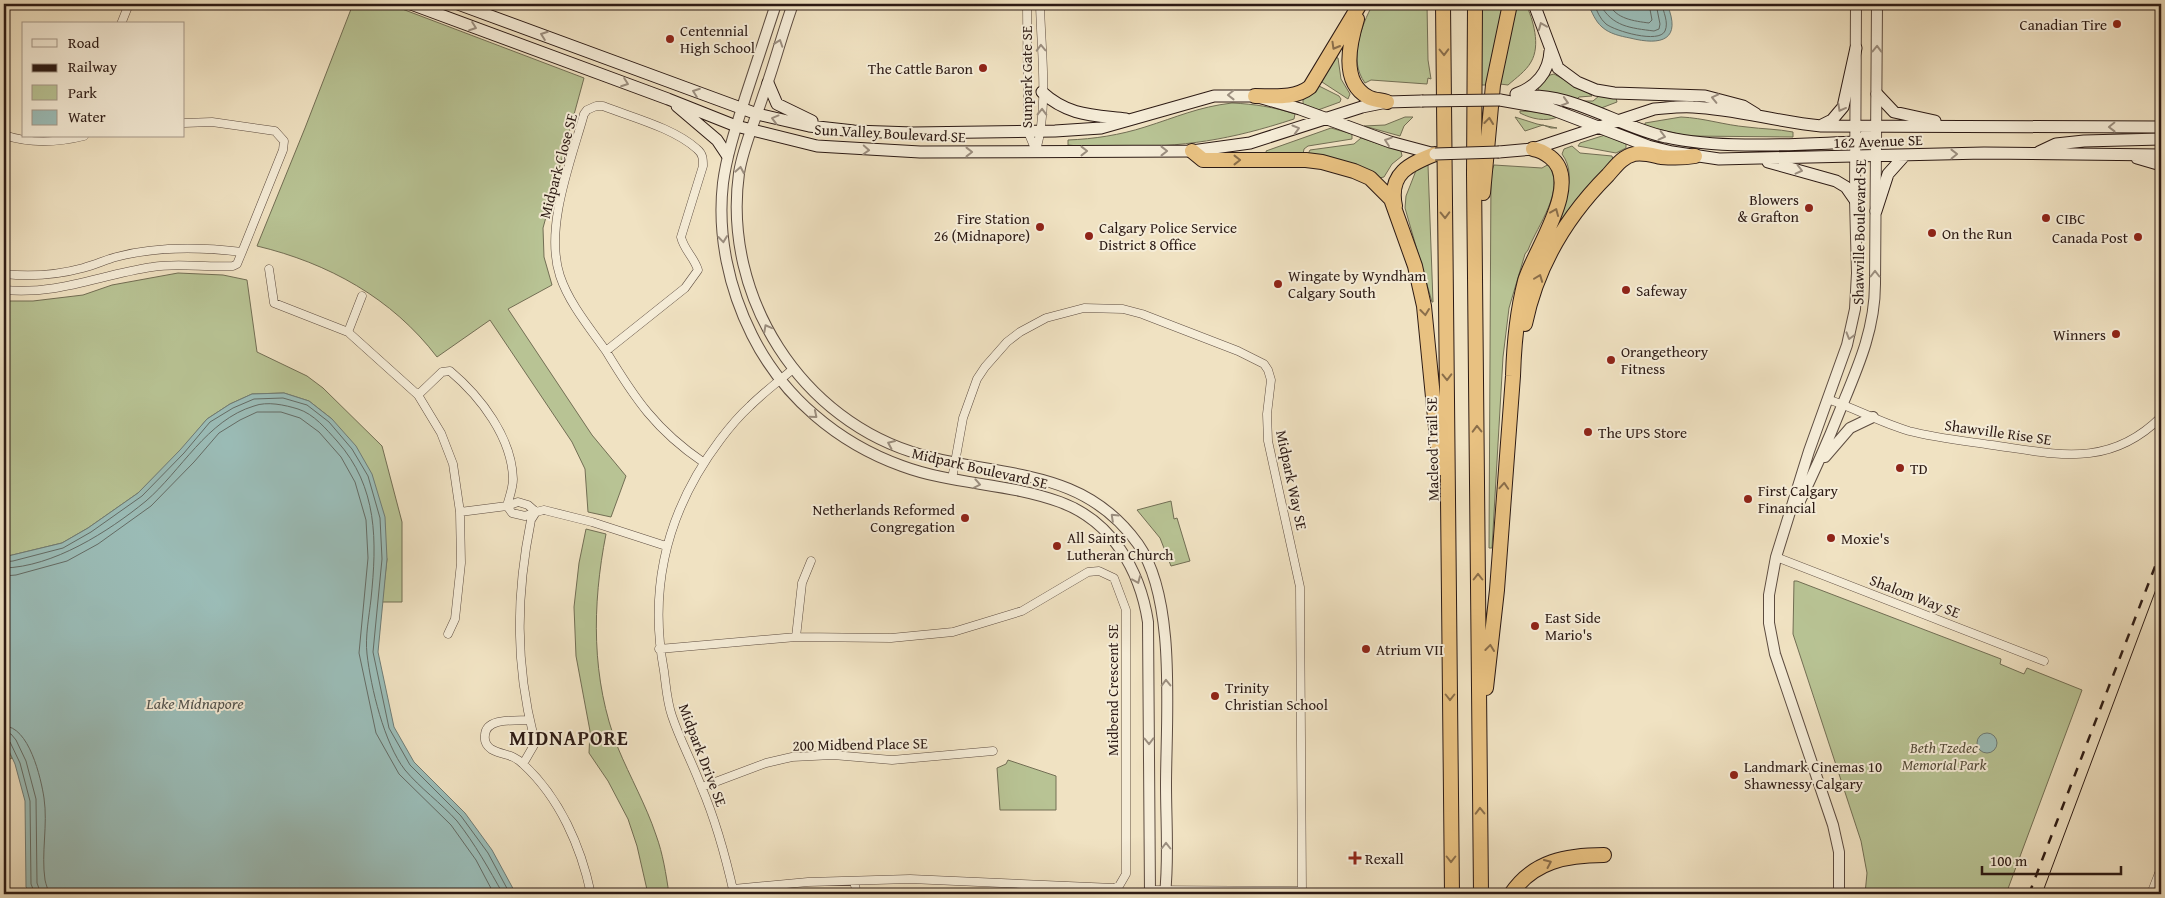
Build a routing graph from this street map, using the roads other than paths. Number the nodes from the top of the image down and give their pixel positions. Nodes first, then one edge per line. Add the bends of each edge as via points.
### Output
1 (129, 4) edge
2 (411, 4) edge
3 (458, 4) edge
4 (776, 4) edge
5 (793, 4) edge
6 (1027, 4) edge
7 (1040, 4) edge
8 (1361, 4) edge
9 (1443, 4) edge
10 (1476, 4) edge
11 (1510, 4) edge
12 (1534, 4) edge
13 (1856, 4) edge
14 (1877, 4) edge
15 (122, 22) edge
16 (1550, 48) junction
17 (1856, 48) junction
18 (768, 83) junction
19 (1042, 92) junction
20 (1877, 94) junction
21 (1255, 96) junction
22 (668, 99) junction
23 (1500, 100) junction
24 (1387, 102) junction
25 (742, 109) junction
26 (757, 114) junction
27 (1760, 117) junction
28 (1133, 120) junction
29 (1328, 120) junction
30 (1616, 121) junction
31 (185, 123) edge
32 (736, 126) junction
33 (1600, 126) junction
34 (1821, 126) junction
35 (1856, 126) junction
36 (1875, 126) junction
37 (2161, 127) edge
38 (828, 128) junction
39 (1974, 128) junction
40 (751, 131) junction
41 (1028, 132) junction
42 (1041, 132) junction
43 (4, 136) edge
44 (73, 138) edge
45 (2161, 139) edge
46 (1856, 142) junction
47 (1533, 149) junction
48 (1036, 151) junction
49 (1192, 151) junction
50 (1499, 152) joint
51 (2038, 153) junction
52 (1435, 154) junction
53 (2129, 154) junction
54 (1905, 155) junction
55 (727, 156) junction
56 (1696, 156) junction
57 (1856, 156) junction
58 (1875, 156) junction
59 (2161, 156) edge
60 (1752, 158) junction
61 (2161, 165) edge
62 (1855, 200) junction
63 (1876, 211) junction
64 (1397, 214) junction
65 (242, 252) junction
66 (269, 269) dead end
67 (4, 274) edge
68 (4, 290) edge
69 (1475, 291) junction
70 (362, 296) dead end
71 (348, 332) junction
72 (606, 350) junction
73 (793, 369) junction
74 (1514, 376) junction
75 (780, 380) junction
76 (418, 395) junction
77 (1827, 399) junction
78 (1843, 404) junction
79 (1873, 417) junction
80 (2161, 417) edge
81 (703, 462) junction
82 (954, 462) junction
83 (1817, 467) junction
84 (952, 479) junction
85 (507, 506) junction
86 (460, 512) junction
87 (536, 512) junction
88 (1784, 533) junction
89 (666, 546) junction
90 (1776, 558) junction
91 (1450, 560) junction
92 (811, 561) dead end
93 (448, 634) dead end
94 (796, 637) junction
95 (660, 649) junction
96 (2044, 661) dead end
97 (530, 720) junction
98 (1479, 748) junction
99 (993, 752) dead end
100 (523, 764) junction
101 (702, 787) junction
102 (1604, 855) dead end
103 (2161, 868) edge
104 (854, 881) junction
105 (734, 892) edge
106 (1150, 892) edge
107 (1166, 892) edge
108 (1302, 892) edge
109 (591, 894) edge
110 (856, 894) edge
111 (1452, 894) edge
112 (1480, 894) edge
113 (1511, 894) edge
114 (1839, 894) edge
115 (2151, 894) edge

1 - 15 street
2 -> 22 main road, Sun Valley Boulevard SE
25 -> 3 main road, Sun Valley Boulevard SE
4 - 25 street, Midpark Boulevard SE
18 -> 5 street, Midpark Boulevard SE
6 - 41 street, Sunpark Gate SE
19 -> 7 street, Sunpark Gate SE
8 -> 21 highway via 1310,87 1291,96
8 - 24 highway via 1350,43 1351,73 1364,94
9 -> 91 highway, Macleod Trail SE
10 - 69 highway
69 -> 11 highway via 1491,108
16 -> 12 main road
13 - 17 street, Shawville Boulevard SE
20 -> 14 street, Shawville Boulevard SE
16 - 23 main road via 1547,66 1538,81 1520,93
27 -> 16 main road via 1743,106 1705,96 1589,88 1558,68
17 -> 34 main road via 1843,106 1832,120
17 - 35 street, Shawville Boulevard SE
18 - 26 street, Midpark Boulevard SE
18 - 38 main road via 777,104
19 - 28 main road via 1062,107 1077,113
42 -> 19 street, Sunpark Gate SE
20 - 36 street, Shawville Boulevard SE
20 - 39 main road via 1894,112
21 -> 28 main road, Sun Valley Boulevard SE via 1197,99
21 - 29 main road, Sun Valley Boulevard SE
22 - 32 main road, Sun Valley Boulevard SE
22 - 55 main road via 717,140
23 - 24 main road, Sun Valley Boulevard SE, bridge
23 -> 30 main road via 1544,97
23 - 33 main road, 162 Avenue SE via 1542,106
24 - 29 main road, Sun Valley Boulevard SE via 1362,107
25 - 26 main road, Sun Valley Boulevard SE
25 - 32 street, Midpark Boulevard SE
38 -> 26 main road, Sun Valley Boulevard SE
26 - 40 street, Midpark Boulevard SE
27 - 30 main road, 162 Avenue SE via 1683,107 1654,109
27 - 34 main road, 162 Avenue SE
28 - 42 main road, Sun Valley Boulevard SE via 1101,128
49 -> 29 main road, Sun Valley Boulevard SE via 1250,143
52 -> 29 main road, Sun Valley Boulevard SE
30 - 33 main road, 162 Avenue SE
30 -> 46 main road via 1658,135 1698,142
31 - 65 street via 212,122 275,131 284,141
32 - 40 main road, Sun Valley Boulevard SE
32 - 55 street, Midpark Boulevard SE
33 - 47 main road, 162 Avenue SE
33 - 56 main road, 162 Avenue SE via 1648,146
34 - 35 main road, 162 Avenue SE
35 - 36 main road, 162 Avenue SE
35 - 46 street, Shawville Boulevard SE
36 - 39 main road, 162 Avenue SE
36 - 46 main road
36 - 58 street, Shawville Boulevard SE
37 -> 39 main road, 162 Avenue SE
38 - 41 main road, Sun Valley Boulevard SE via 904,133
40 -> 48 main road, Sun Valley Boulevard SE via 797,142 851,149
73 -> 40 street, Midpark Boulevard SE via 761,315 750,291 742,259 737,204 739,171
41 - 42 main road, Sun Valley Boulevard SE
41 - 48 street, Sunpark Gate SE
42 - 48 street, Sunpark Gate SE
43 - 44 street via 45,143
45 - 51 main road via 2056,144
46 - 57 street, Shawville Boulevard SE
47 - 50 main road, 162 Avenue SE
74 -> 47 highway via 1514,344 1522,294 1528,272 1560,199 1562,186 1561,172 1553,159
48 -> 49 main road, Sun Valley Boulevard SE
49 -> 64 highway via 1203,160 1306,160 1337,165 1370,178 1391,199
50 - 52 main road, Sun Valley Boulevard SE, bridge
51 - 53 main road, 162 Avenue SE
54 -> 51 main road, 162 Avenue SE
52 - 64 highway via 1410,164 1397,178 1394,198
53 - 59 main road, 162 Avenue SE
53 - 61 main road
54 - 58 main road, 162 Avenue SE
54 - 63 main road via 1888,174
55 -> 75 street, Midpark Boulevard SE via 722,204 726,261 746,323
56 - 60 main road, 162 Avenue SE
74 -> 56 highway via 1526,319 1542,268 1556,241 1586,199 1625,158 1642,154 1681,158
57 - 58 main road, 162 Avenue SE
57 - 60 main road, 162 Avenue SE
57 - 62 street, Shawville Boulevard SE
58 - 63 street, Shawville Boulevard SE
60 -> 62 main road via 1836,181 1848,189
62 -> 77 street, Shawville Boulevard SE via 1856,309
78 -> 63 street, Shawville Boulevard SE via 1871,325 1875,295
64 -> 91 highway via 1415,266 1424,306
65 - 67 street via 167,248 116,257 58,274
65 - 68 street via 233,266 161,265 58,289
66 - 71 street via 274,303
98 -> 69 highway
70 - 71 street
71 - 76 street
72 - 72 street, Midpark Close SE via 570,299 560,275 555,246 558,212 584,114 596,106 673,134 697,149 704,159 680,237 698,270 685,288
72 - 81 street, Midpark Close SE via 650,417 670,438
73 - 75 street, Midpark Drive SE
82 -> 73 street, Midpark Boulevard SE via 908,451 870,434 833,410
98 -> 74 highway via 1497,590
75 - 81 street, Midpark Drive SE via 749,406
75 -> 84 street, Midpark Boulevard SE via 813,414 864,450 903,467
76 - 85 street via 447,370 478,399 501,434 511,460 513,481
76 - 86 street via 441,434 453,464
77 - 78 street, Shawville Rise SE
77 - 88 street, Shawville Boulevard SE
78 - 79 street, Shawville Rise SE
78 - 83 street, Shawville Boulevard SE
79 - 80 street, Shawville Rise SE via 1938,437 2080,455 2122,444
79 - 83 street via 1850,428
81 - 89 street, Midpark Drive SE via 676,516
82 - 84 street, Midpark Way SE
107 -> 82 street, Midpark Boulevard SE via 1164,640 1161,601 1151,568 1122,524 1078,492 1051,482
82 - 108 street, Midpark Way SE via 967,403 985,366 1020,332 1060,313 1099,307 1123,309 1238,351 1264,364 1271,380 1268,442 1300,587
83 - 88 street, Shawville Boulevard SE
84 -> 106 street, Midpark Boulevard SE via 1031,494 1074,509 1109,535 1133,570 1142,590 1148,622
85 - 86 street
85 - 87 street via 512,513 525,516
86 - 93 street via 461,563 454,618
87 - 89 street via 544,510 592,522
87 - 97 street via 531,520 519,594 519,644
88 - 90 street, Shawville Boulevard SE
89 - 95 street, Midpark Drive SE via 659,606
90 - 96 street, Shalom Way SE
90 - 114 street, Shawville Boulevard SE via 1769,595 1771,636 1834,825 1839,852
91 -> 111 highway, Macleod Trail SE
92 - 94 street via 802,583
94 - 95 street, Midbend Crescent SE
94 - 104 street, Midbend Crescent SE via 891,638 960,630 1022,611 1088,572 1100,571 1114,578 1126,610 1126,874 1119,886 1063,887 910,879
95 - 101 street, Midpark Drive SE via 671,715
97 - 100 street via 534,745
97 - 100 street via 496,722 484,735 491,749 512,755
112 -> 98 highway
99 - 101 street, 200 Midbend Place SE via 892,760 833,755 792,757 766,763
100 - 109 street via 536,775 559,808 579,849
101 - 105 street, Midpark Drive SE
113 -> 102 highway via 1526,876 1549,862 1578,855
103 - 115 street
104 - 105 street, Midbend Crescent SE via 808,882
104 - 110 street
106 - 107 street
107 - 108 street

